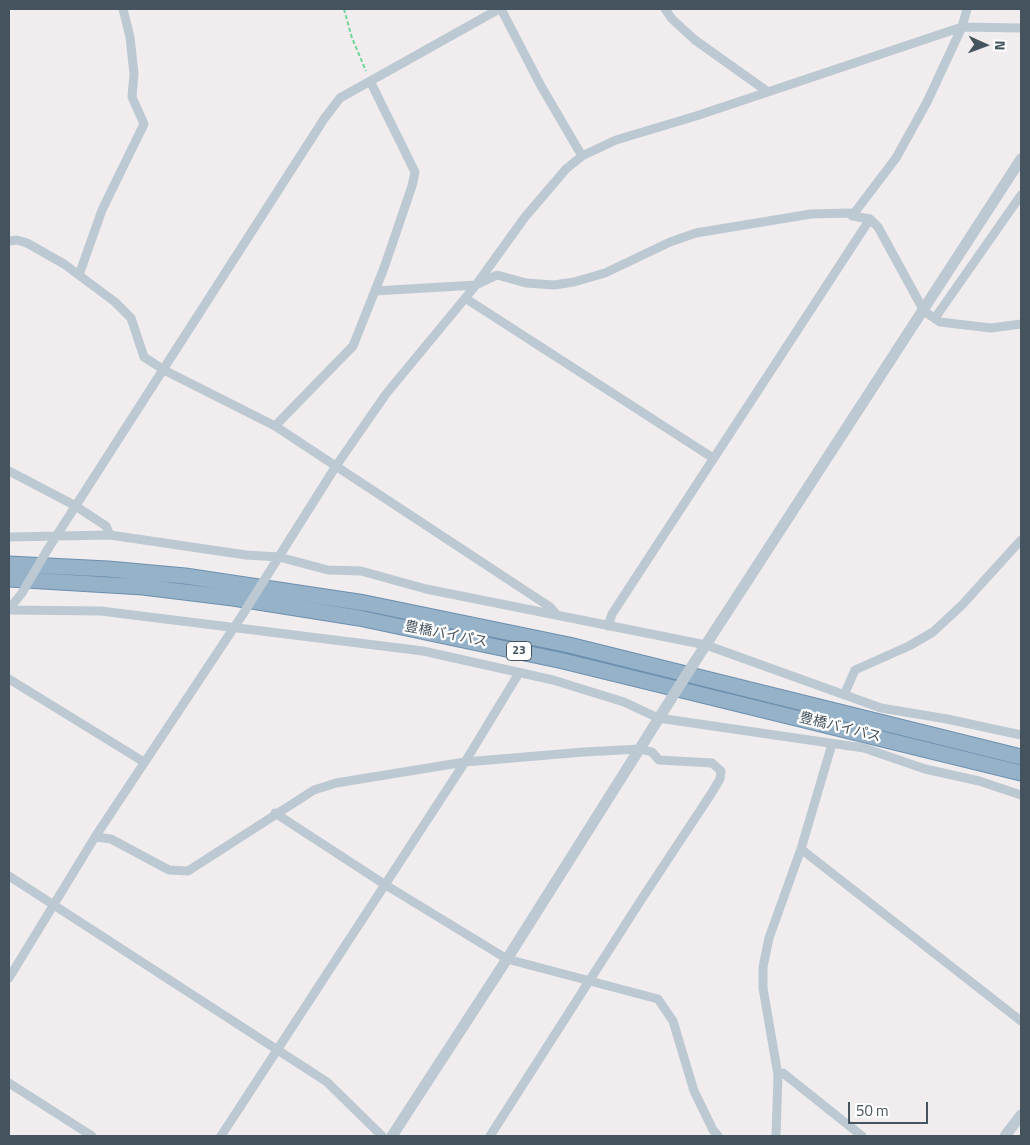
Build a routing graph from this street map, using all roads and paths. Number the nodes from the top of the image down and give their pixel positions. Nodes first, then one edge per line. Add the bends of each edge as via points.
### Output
1 (123, 9) edge
2 (344, 9) edge
3 (500, 9) edge
4 (665, 9) edge
5 (967, 9) edge
6 (962, 27) junction
7 (1021, 28) edge
8 (370, 81) junction
9 (768, 92) junction
10 (582, 156) junction
11 (1021, 159) edge
12 (1021, 195) edge
13 (852, 216) junction
14 (870, 219) junction
15 (9, 241) edge
16 (79, 276) junction
17 (476, 285) junction
18 (375, 291) junction
19 (466, 298) junction
20 (924, 311) junction
21 (935, 318) junction
22 (1021, 324) edge
23 (164, 370) junction
24 (275, 426) junction
25 (713, 458) junction
26 (336, 466) junction
27 (9, 471) edge
28 (74, 506) junction
29 (110, 535) junction
30 (56, 536) junction
31 (9, 537) edge
32 (1020, 543) edge
33 (279, 557) junction
34 (9, 564) edge
35 (9, 579) edge
36 (9, 610) edge
37 (555, 613) junction
38 (608, 626) junction
39 (236, 627) junction
40 (706, 645) junction
41 (519, 673) junction
42 (9, 679) edge
43 (844, 695) junction
44 (658, 718) junction
45 (1021, 735) edge
46 (832, 744) junction
47 (640, 749) junction
48 (1021, 757) edge
49 (144, 762) junction
50 (465, 762) junction
51 (1021, 772) edge
52 (1021, 794) edge
53 (275, 813) junction
54 (95, 837) junction
55 (801, 849) junction
56 (9, 876) edge
57 (384, 884) junction
58 (55, 904) junction
59 (507, 958) junction
60 (9, 978) edge
61 (590, 979) junction
62 (1021, 1021) edge
63 (277, 1049) junction
64 (778, 1075) junction
65 (9, 1083) edge
66 (1021, 1115) edge
67 (92, 1136) edge
68 (221, 1136) edge
69 (382, 1136) edge
70 (392, 1136) edge
71 (490, 1136) edge
72 (718, 1136) edge
73 (776, 1136) edge
74 (862, 1136) edge
75 (1005, 1136) edge

1 - 16 street via 134,74 132,97 144,124 102,210
2 - 8 path
3 - 8 street
3 - 10 street
4 - 9 street via 695,40
5 - 6 street
6 - 7 street
6 - 9 street
6 - 13 street via 896,158
8 - 18 street via 415,172
8 - 23 street via 340,98 324,119
9 - 10 street via 616,140
10 - 17 street via 566,169 525,217
11 - 20 street
12 - 21 street
13 - 14 street
13 - 17 street via 850,213 811,214 696,233 605,273 574,282 554,285 526,283 497,275
14 - 20 street via 878,227
14 - 25 street
15 - 16 street via 27,243
16 - 23 street via 126,311 141,352
17 - 18 street
17 - 19 street
18 - 24 street via 353,346
19 - 25 street
19 - 26 street via 386,394
20 - 21 street
20 - 40 street
21 - 22 street via 940,322 992,328
23 - 24 street
23 - 28 street
24 - 26 street
25 - 38 street via 612,614
26 - 33 street
26 - 37 street via 550,606
27 - 28 street
28 - 29 street via 106,526
28 - 30 street
29 - 30 street
29 - 33 street
30 - 31 street
30 - 36 street, bridge
32 - 43 street via 933,632 855,670
33 - 37 street via 328,570 360,571 426,589
33 - 39 street, bridge
34 - 48 highway, 豊橋バイパス / 23 via 185,576 365,603 674,670
35 - 51 highway, 豊橋バイパス / 23 via 183,592 359,618 572,663
36 - 39 street via 101,611
37 - 38 street
38 - 40 street
39 - 41 street via 423,651
39 - 49 street
40 - 43 street
40 - 44 street, bridge
41 - 44 street via 624,702
41 - 50 street
42 - 49 street
43 - 45 street via 881,708
44 - 46 street
44 - 47 street
46 - 52 street via 864,748 925,769
46 - 55 street
47 - 50 street
47 - 59 street
47 - 61 street via 652,752 659,760 712,763 721,771 720,779
49 - 54 street
50 - 53 street via 336,784 314,790
50 - 57 street
53 - 54 street via 188,871 169,870 111,839
53 - 57 street
54 - 58 street
55 - 62 street
55 - 64 street via 769,938 763,967
56 - 58 street
57 - 59 street
57 - 63 street
58 - 60 street
58 - 63 street
59 - 61 street
59 - 70 street
61 - 71 street
61 - 72 street via 658,999 673,1021 694,1092
63 - 68 street
63 - 69 street via 327,1082
64 - 73 street
64 - 74 street via 783,1073
65 - 67 street
66 - 75 street

